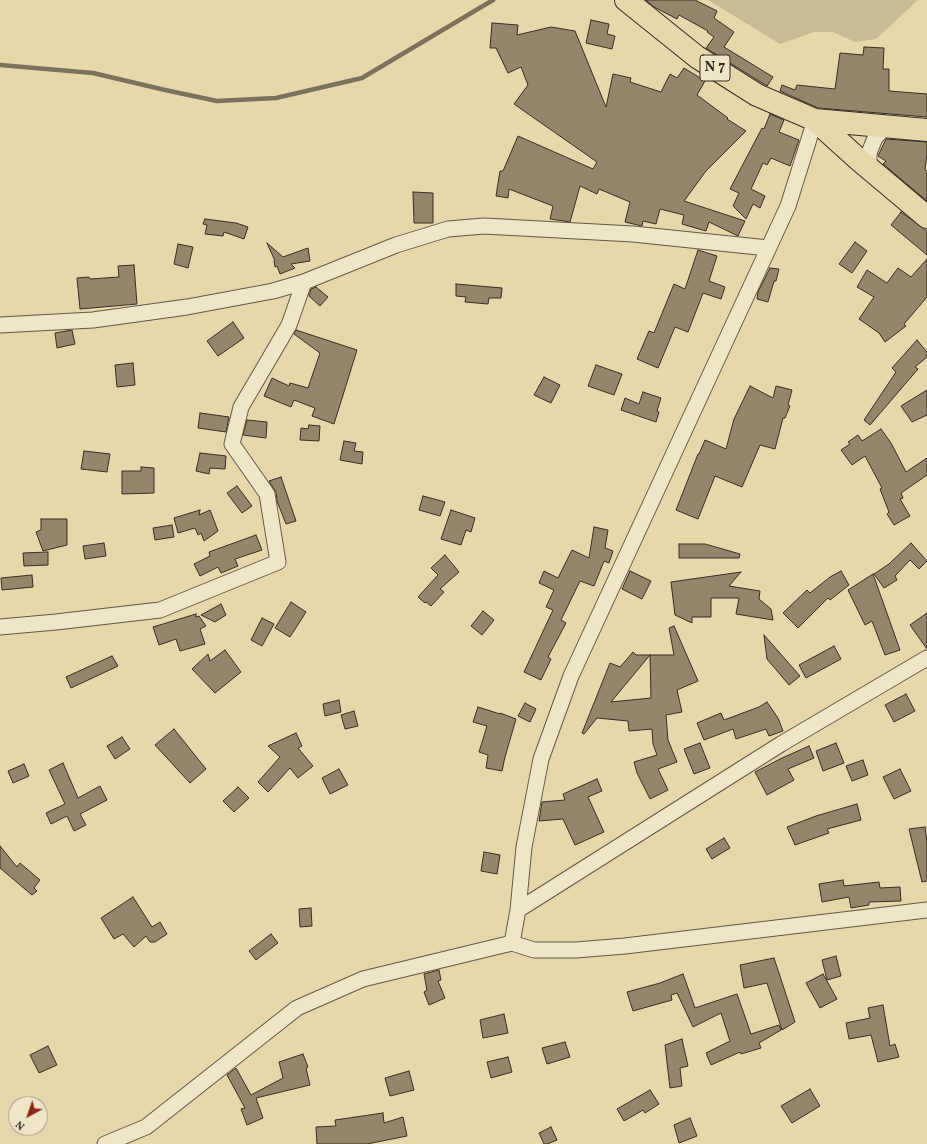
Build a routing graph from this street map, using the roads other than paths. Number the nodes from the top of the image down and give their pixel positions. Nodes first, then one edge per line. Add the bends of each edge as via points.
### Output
1 (626, 0) edge
2 (815, 120) junction
3 (886, 126) junction
4 (927, 130) edge
5 (869, 168) junction
6 (927, 216) edge
7 (768, 248) junction
8 (304, 282) junction
9 (0, 324) edge
10 (0, 627) edge
11 (927, 658) edge
12 (518, 910) junction
13 (927, 910) edge
14 (512, 943) junction
15 (105, 1144) edge

1 - 2 main road, N 7 via 697,57 756,95
2 - 3 main road, N 7
2 - 5 main road, N 7
2 - 7 street via 788,206
3 - 4 main road, N 7
3 - 5 street via 875,138 869,153
5 - 6 main road, N 7
7 - 8 street via 633,234 484,226 448,229 396,245
7 - 12 street via 571,676 541,759 524,847
8 - 9 street via 187,307 93,320
8 - 10 street via 289,325 242,406 232,444 267,494 278,562 160,610
11 - 12 street via 781,744
12 - 14 street
13 - 14 street via 576,950 534,950
14 - 15 street via 363,979 297,1008 146,1128

